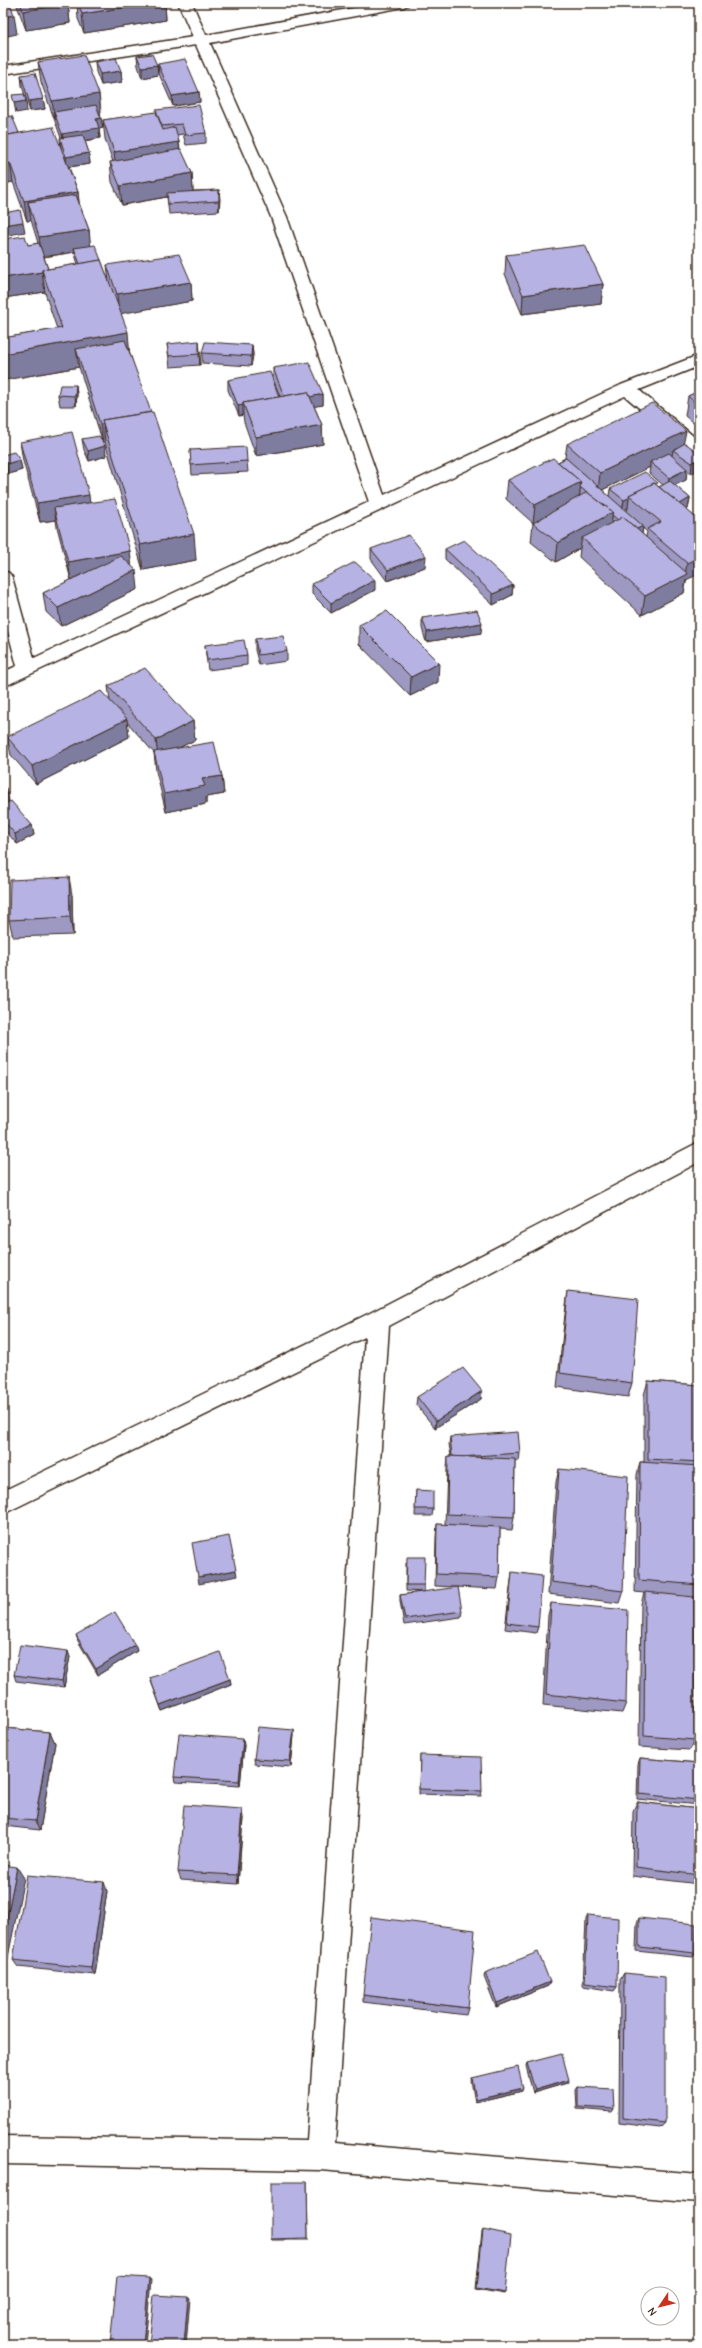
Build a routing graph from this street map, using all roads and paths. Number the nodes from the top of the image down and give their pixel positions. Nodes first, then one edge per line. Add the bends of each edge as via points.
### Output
1 (184, 3) edge
2 (404, 3) edge
3 (201, 40) junction
4 (3, 70) edge
5 (699, 360) edge
6 (627, 389) junction
7 (699, 450) edge
8 (379, 506) junction
9 (3, 577) edge
10 (27, 668) junction
11 (3, 680) edge
12 (699, 1151) edge
13 (378, 1320) junction
14 (3, 1503) edge
15 (3, 2150) edge
16 (320, 2156) junction
17 (699, 2188) edge

1 - 3 street
2 - 3 street
3 - 4 street
3 - 8 street via 279,218
5 - 6 street
6 - 7 street
6 - 8 street
8 - 10 street
9 - 10 street
10 - 11 street
12 - 13 street
13 - 14 street
13 - 16 street
15 - 16 street
16 - 17 street

